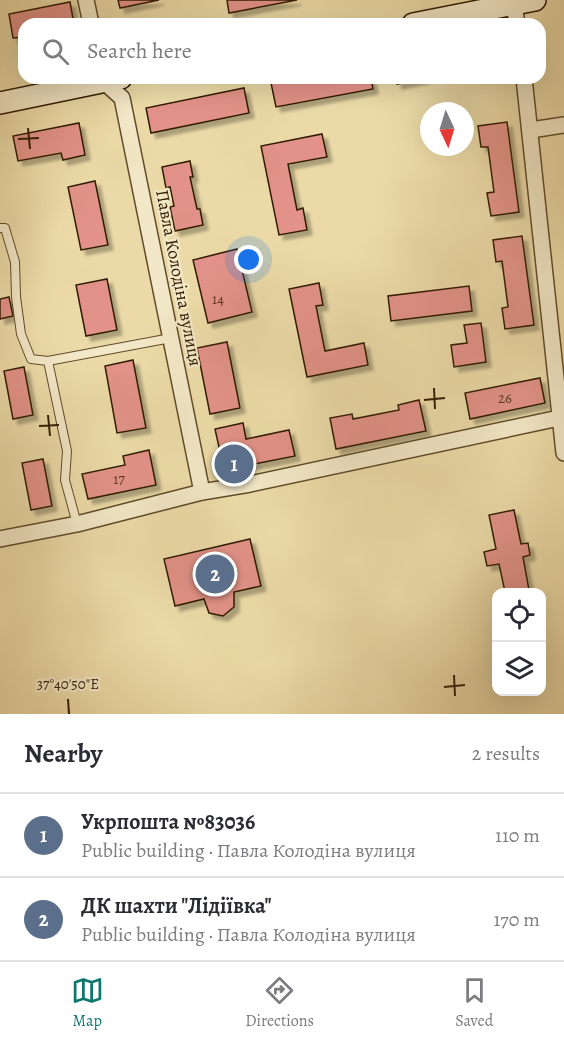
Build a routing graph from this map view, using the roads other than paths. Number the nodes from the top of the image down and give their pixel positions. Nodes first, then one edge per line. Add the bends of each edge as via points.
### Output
1 (86, 0) edge
2 (535, 0) edge
3 (513, 10) edge
4 (90, 18) edge
5 (456, 18) edge
6 (87, 84) edge
7 (112, 84) edge
8 (525, 84) edge
9 (0, 104) edge
10 (564, 125) edge
11 (531, 130) junction
12 (0, 228) edge
13 (171, 338) junction
14 (48, 361) junction
15 (559, 418) junction
16 (564, 453) edge
17 (202, 492) junction
18 (77, 524) junction
19 (0, 538) edge

1 - 4 street
2 - 3 street
3 - 5 street
6 - 9 street
7 - 13 street, Павла Колодіна вулиця via 122,98
8 - 11 street
10 - 11 street
11 - 15 street
12 - 14 lane via 5,228 15,262 21,334 31,359
13 - 14 lane
13 - 17 street, Павла Колодіна вулиця
14 - 18 lane via 67,451 65,480
15 - 16 street
15 - 17 street
17 - 18 street
18 - 19 street

